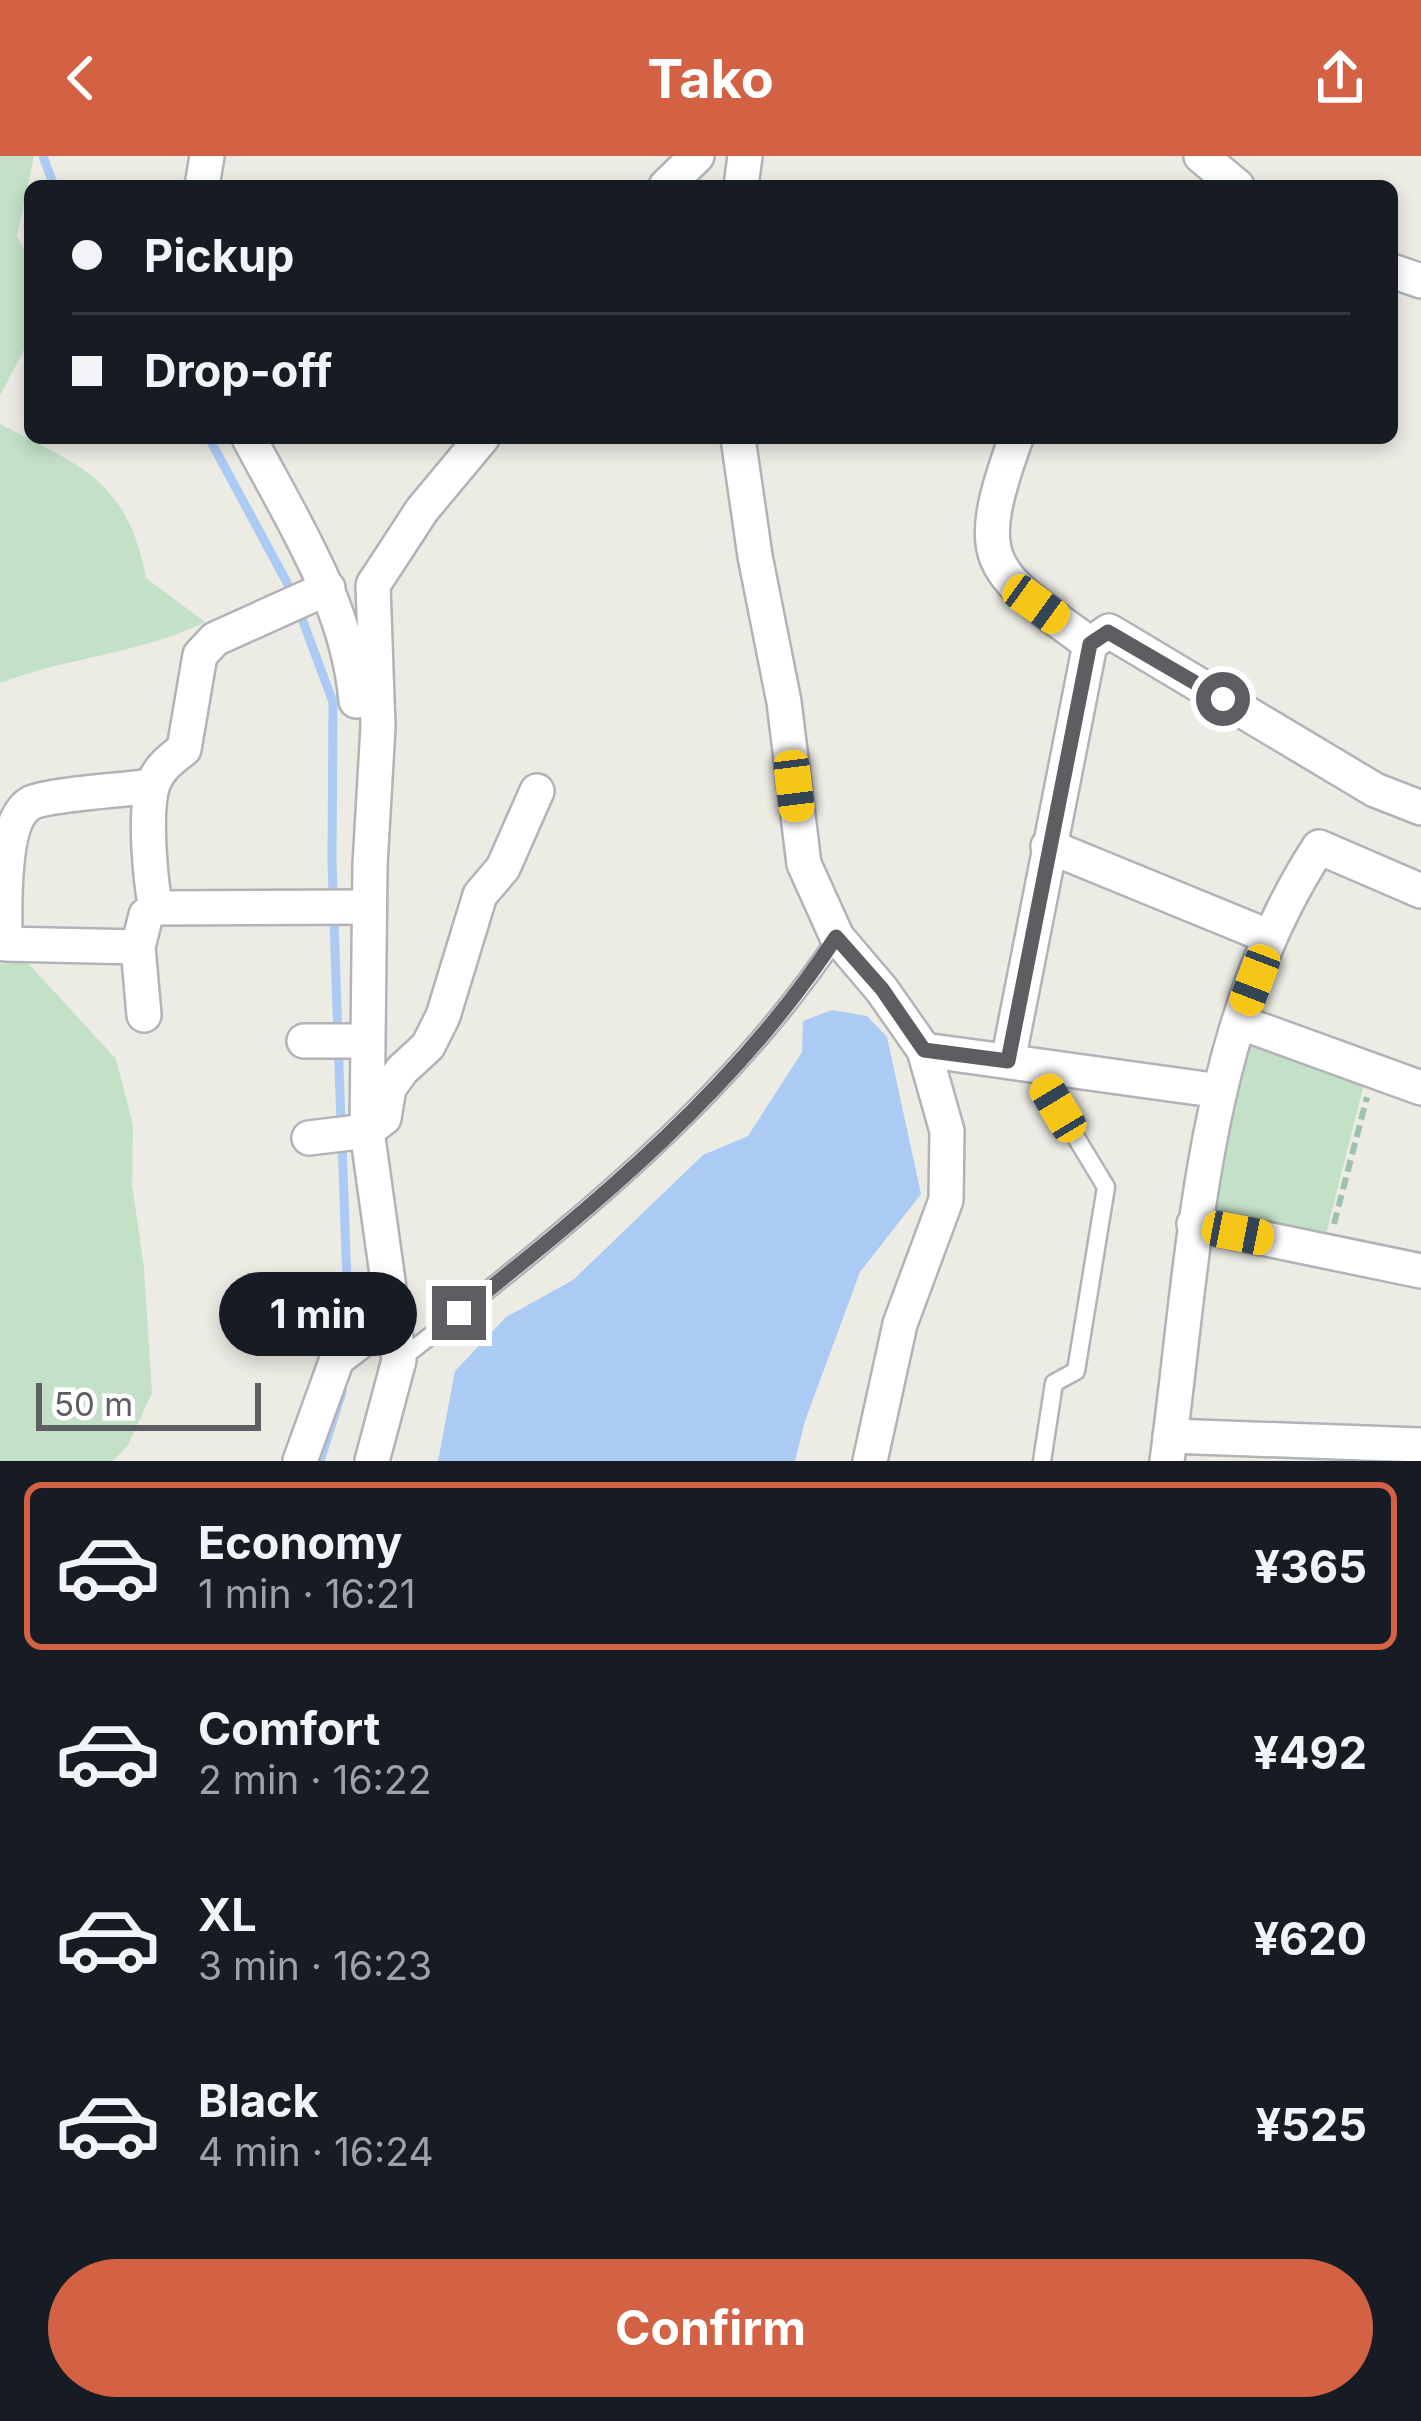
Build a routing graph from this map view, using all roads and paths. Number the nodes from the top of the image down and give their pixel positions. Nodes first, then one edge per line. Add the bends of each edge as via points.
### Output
1 (697, 156) edge
2 (1202, 156) edge
3 (672, 180) edge
4 (1231, 180) edge
5 (252, 444) edge
6 (477, 444) edge
7 (739, 444) edge
8 (1014, 444) edge
9 (328, 588) junction
10 (1090, 644) junction
11 (152, 786) junction
12 (537, 791) dead end
13 (1421, 808) edge
14 (1048, 846) junction
15 (370, 865) junction
16 (1421, 891) edge
17 (156, 908) junction
18 (369, 908) junction
19 (836, 937) junction
20 (1270, 937) junction
21 (138, 947) junction
22 (144, 1015) dead end
23 (1239, 1022) junction
24 (304, 1041) dead end
25 (365, 1042) junction
26 (924, 1050) junction
27 (1021, 1065) junction
28 (1373, 1070) junction
29 (1421, 1088) edge
30 (1220, 1091) junction
31 (367, 1131) junction
32 (309, 1138) dead end
33 (1194, 1224) junction
34 (1327, 1250) junction
35 (1421, 1271) edge
36 (391, 1318) junction
37 (399, 1360) junction
38 (1421, 1445) edge
39 (1168, 1449) edge
40 (299, 1461) edge
41 (372, 1461) edge
42 (870, 1461) edge
43 (1042, 1461) edge

1 - 3 street
2 - 4 street
5 - 9 street
6 - 15 street via 373,585 378,728
7 - 19 street via 803,864
8 - 10 street via 999,484 993,554 1010,585
9 - 11 street via 215,639 200,655 184,749
9 - 15 street via 352,659
10 - 13 street via 1108,632 1375,790
10 - 14 street
11 - 17 street
11 - 21 street via 30,803 12,819 4,858 5,944
12 - 31 street via 503,868 480,895 436,1031 389,1088 384,1118
14 - 20 street
14 - 27 street
15 - 18 street
16 - 20 street via 1319,847
17 - 18 street
17 - 21 street via 146,914
18 - 25 street
19 - 26 street
19 - 37 lane via 737,1067 625,1175
20 - 23 street
21 - 22 street
23 - 28 street
23 - 30 street
24 - 25 street
25 - 31 street
26 - 27 street
26 - 42 street via 947,1131 946,1200 900,1324
27 - 30 street
27 - 43 lane via 1106,1187 1076,1371 1054,1383
28 - 29 street
28 - 34 path
30 - 33 street
31 - 32 street
31 - 36 street
33 - 34 street
33 - 39 street
34 - 35 street
36 - 37 street
36 - 40 street via 337,1359
37 - 41 street
38 - 39 street

